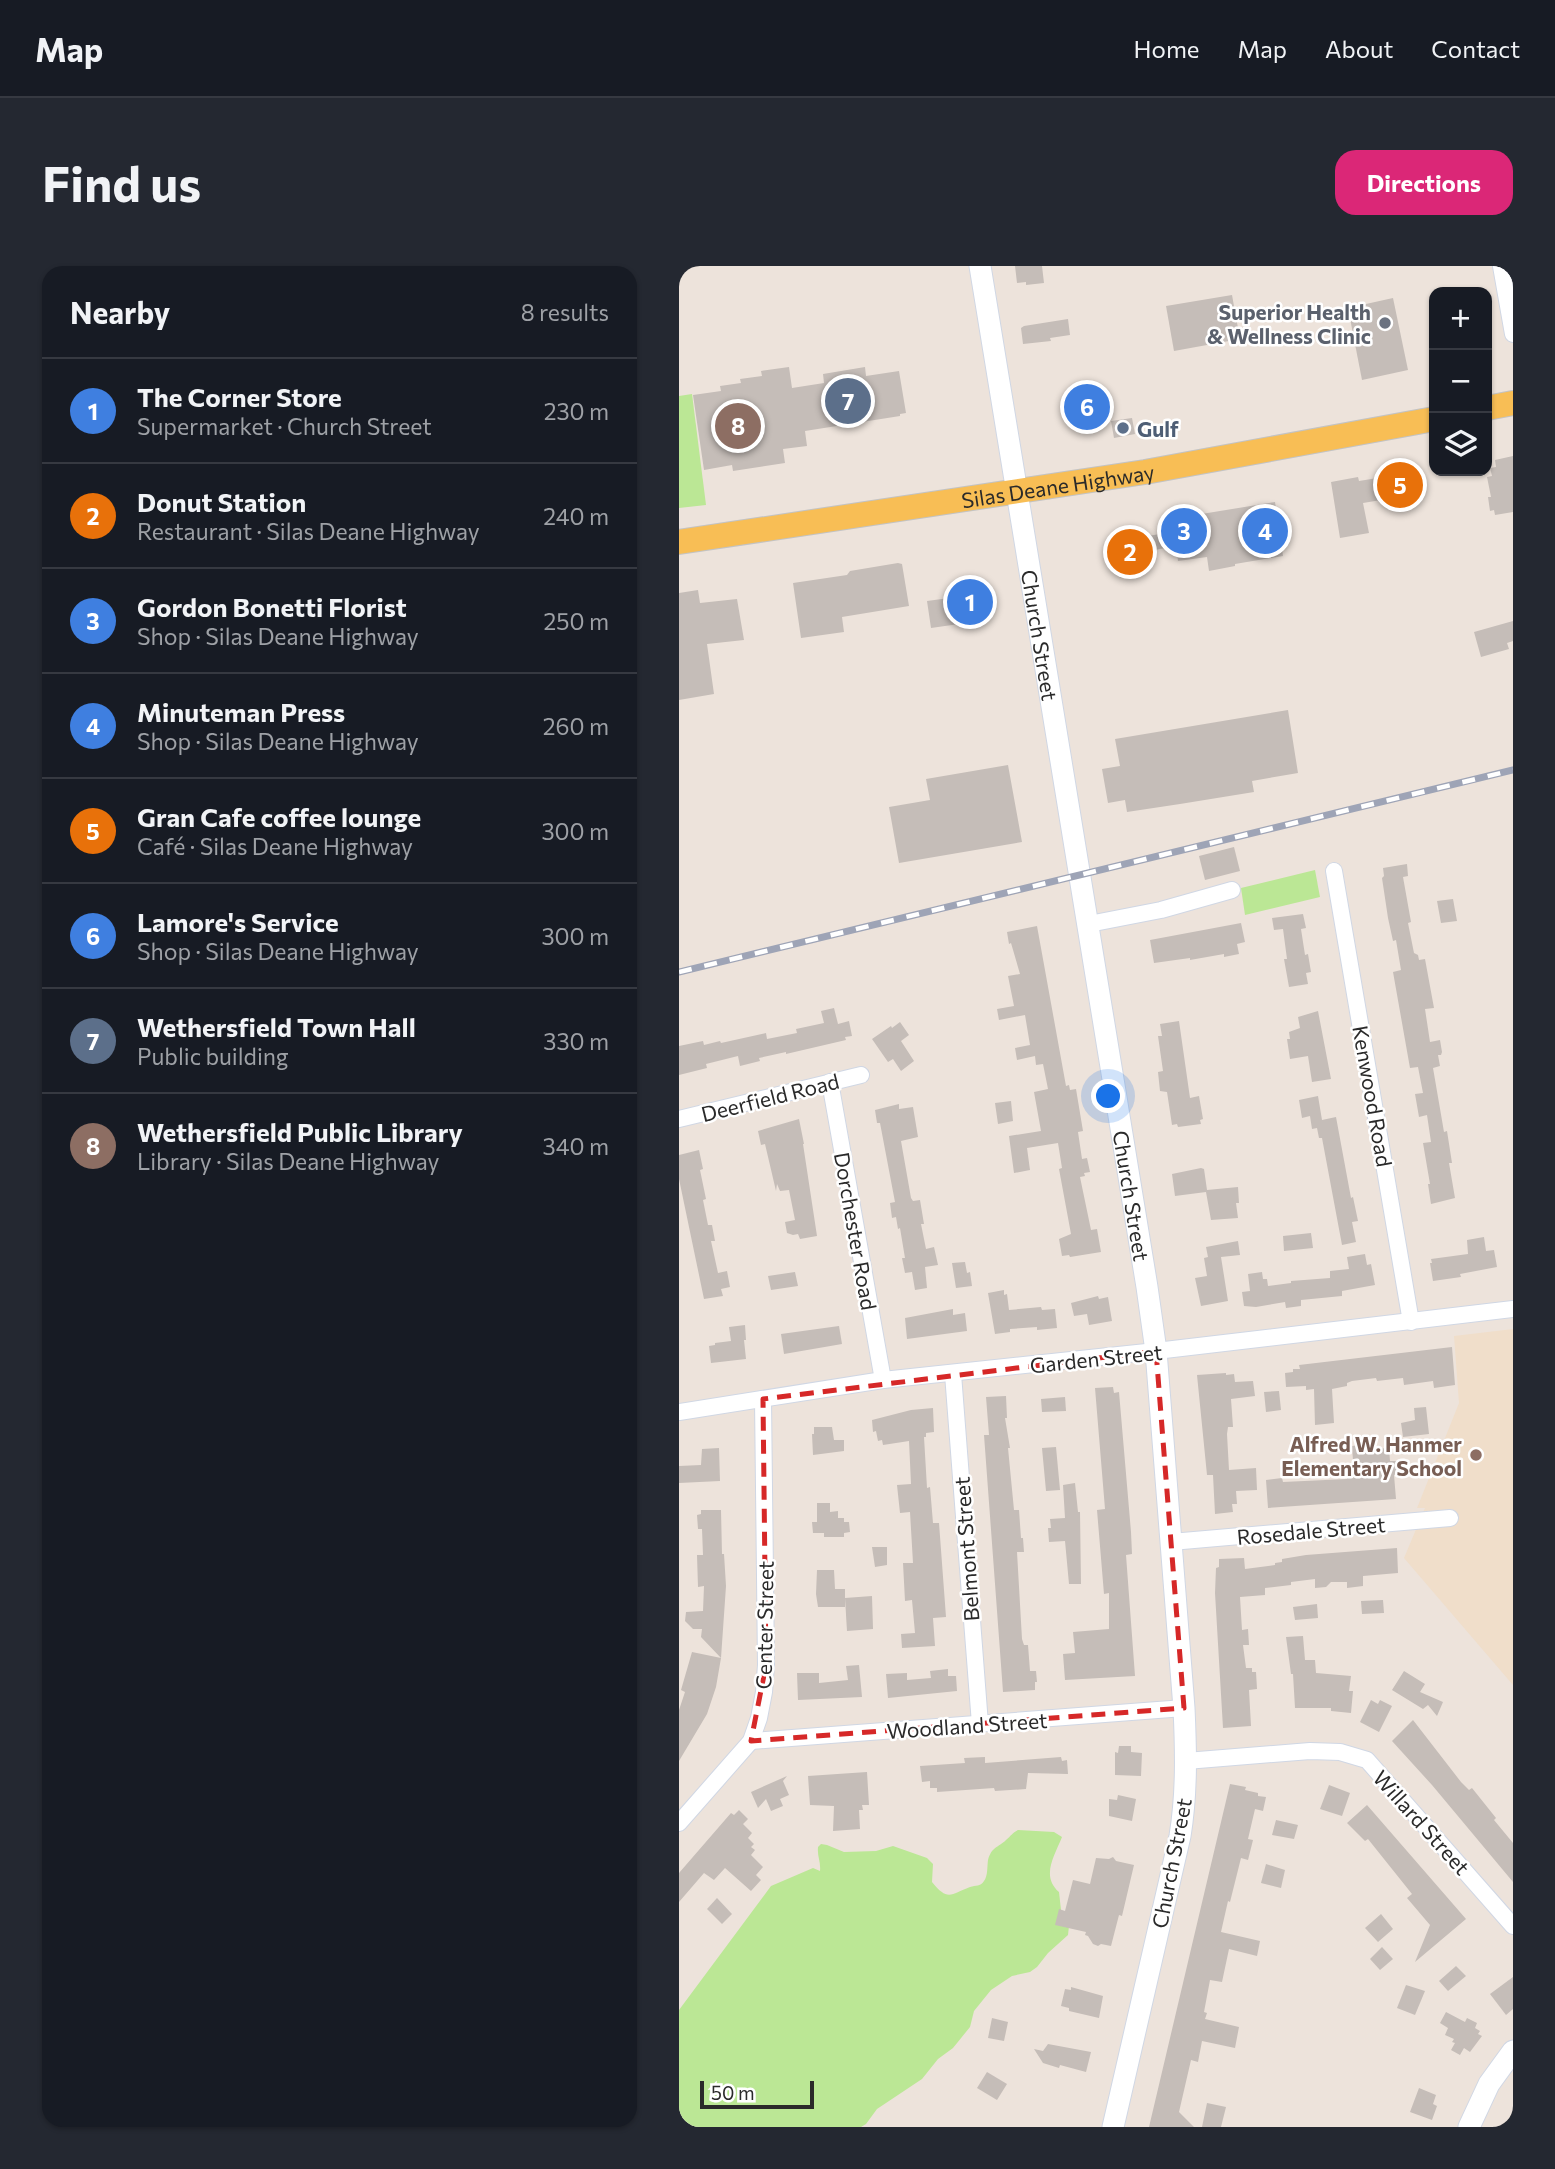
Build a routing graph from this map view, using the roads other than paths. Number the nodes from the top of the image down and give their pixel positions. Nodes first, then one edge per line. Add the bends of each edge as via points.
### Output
1 (980, 266) edge
2 (1501, 266) edge
3 (1513, 334) edge
4 (1513, 403) edge
5 (1492, 407) edge
6 (1429, 420) edge
7 (1017, 491) junction
8 (679, 542) edge
9 (1334, 871) dead end
10 (1232, 890) dead end
11 (1089, 924) junction
12 (860, 1075) dead end
13 (830, 1082) junction
14 (679, 1119) edge
15 (1513, 1309) edge
16 (1411, 1322) junction
17 (1156, 1352) junction
18 (953, 1374) junction
19 (883, 1380) junction
20 (763, 1399) junction
21 (680, 1407) edge
22 (1450, 1518) dead end
23 (1171, 1542) junction
24 (1184, 1708) junction
25 (980, 1724) junction
26 (751, 1741) junction
27 (1187, 1761) junction
28 (679, 1823) edge
29 (1513, 1926) edge
30 (1513, 2051) edge
31 (1113, 2127) edge
32 (1469, 2127) edge

1 - 7 street, Church Street
2 - 3 street
4 - 5 main road
6 - 7 main road, Silas Deane Highway
7 - 8 main road, Silas Deane Highway
7 - 11 street, Church Street
9 - 16 street, Kenwood Road
10 - 11 street
11 - 17 street, Church Street
12 - 13 street, Deerfield Road
13 - 14 street, Deerfield Road
13 - 19 street, Dorchester Road
15 - 16 street, Garden Street
16 - 17 street, Garden Street
17 - 18 street, Garden Street
17 - 23 street, Church Street
18 - 19 street, Garden Street
18 - 25 street, Belmont Street
19 - 20 street, Garden Street
20 - 21 street, Garden Street
20 - 26 street, Center Street via 767,1665
22 - 23 street, Rosedale Street
23 - 24 street, Church Street
24 - 25 street, Woodland Street
24 - 27 street, Church Street
25 - 26 street, Woodland Street
26 - 28 street, Center Street
27 - 29 street, Willard Street via 1310,1751 1340,1752 1367,1760
27 - 31 street, Church Street via 1180,1836
30 - 32 street via 1489,2084

